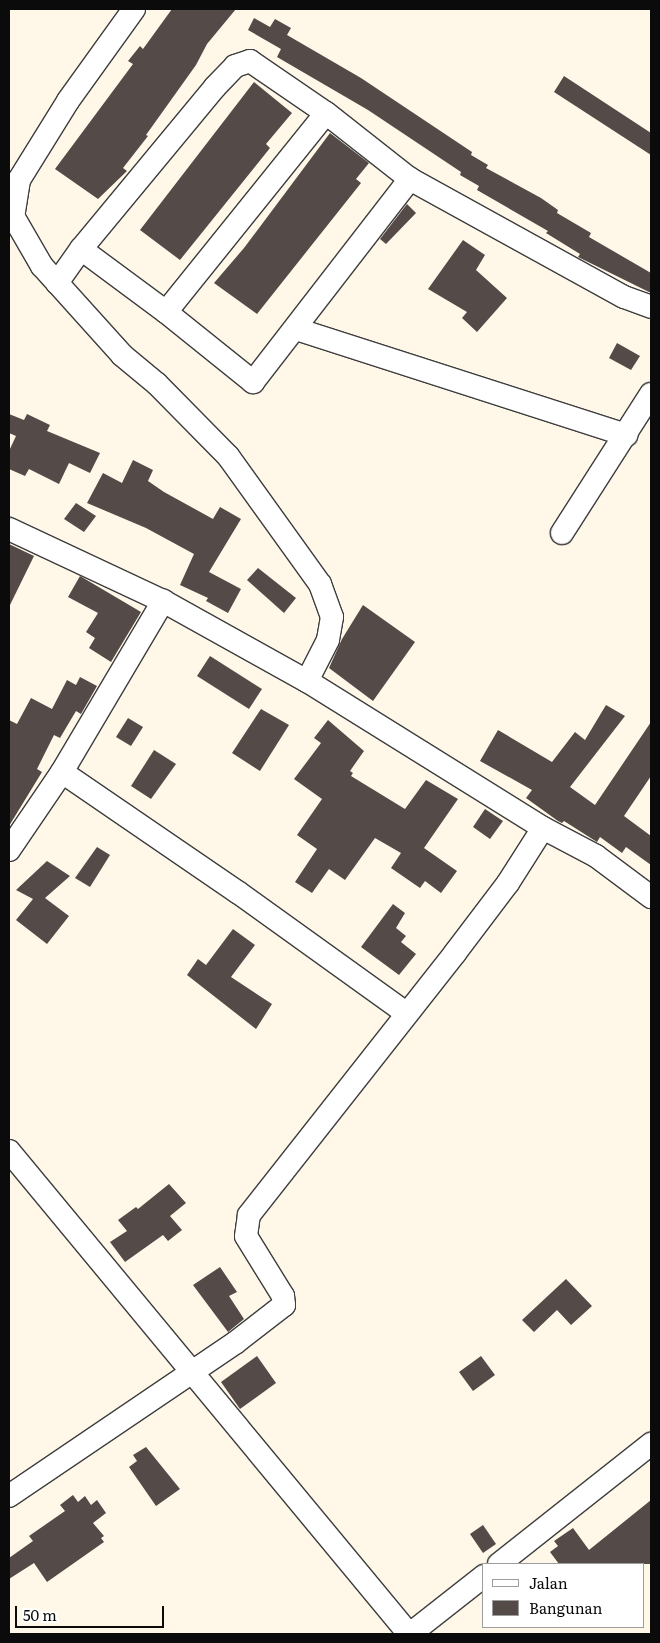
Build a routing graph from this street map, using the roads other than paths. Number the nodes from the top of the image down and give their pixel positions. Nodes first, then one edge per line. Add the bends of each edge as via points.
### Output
1 (134, 9) edge
2 (326, 113) junction
3 (410, 179) junction
4 (81, 249) junction
5 (57, 283) junction
6 (651, 307) edge
7 (166, 312) junction
8 (296, 329) junction
9 (648, 409) edge
10 (626, 435) junction
11 (9, 529) edge
12 (562, 533) dead end
13 (163, 601) junction
14 (307, 681) junction
15 (62, 772) junction
16 (543, 828) junction
17 (9, 850) edge
18 (651, 897) edge
19 (406, 1013) junction
20 (9, 1151) edge
21 (191, 1373) junction
22 (651, 1444) edge
23 (9, 1496) edge
24 (500, 1563) edge
25 (482, 1578) edge
26 (410, 1634) edge

1 - 5 street via 68,101 19,180 13,216 42,266
2 - 3 street
2 - 4 street via 250,61 235,66
2 - 7 street
3 - 6 street via 616,293
3 - 8 street
4 - 5 street
4 - 7 street
5 - 14 street via 122,355 157,384 228,456 320,584 332,617 328,640
7 - 8 street via 253,382
8 - 10 street
9 - 10 street
10 - 12 street
11 - 13 street
13 - 14 street
13 - 15 street
14 - 16 street
15 - 17 street
15 - 19 street via 239,892
16 - 18 street via 596,856
16 - 19 street via 508,883
19 - 21 street via 249,1215 246,1236 283,1296 284,1305
20 - 21 street
21 - 23 street
21 - 26 street
22 - 24 street
25 - 26 street

